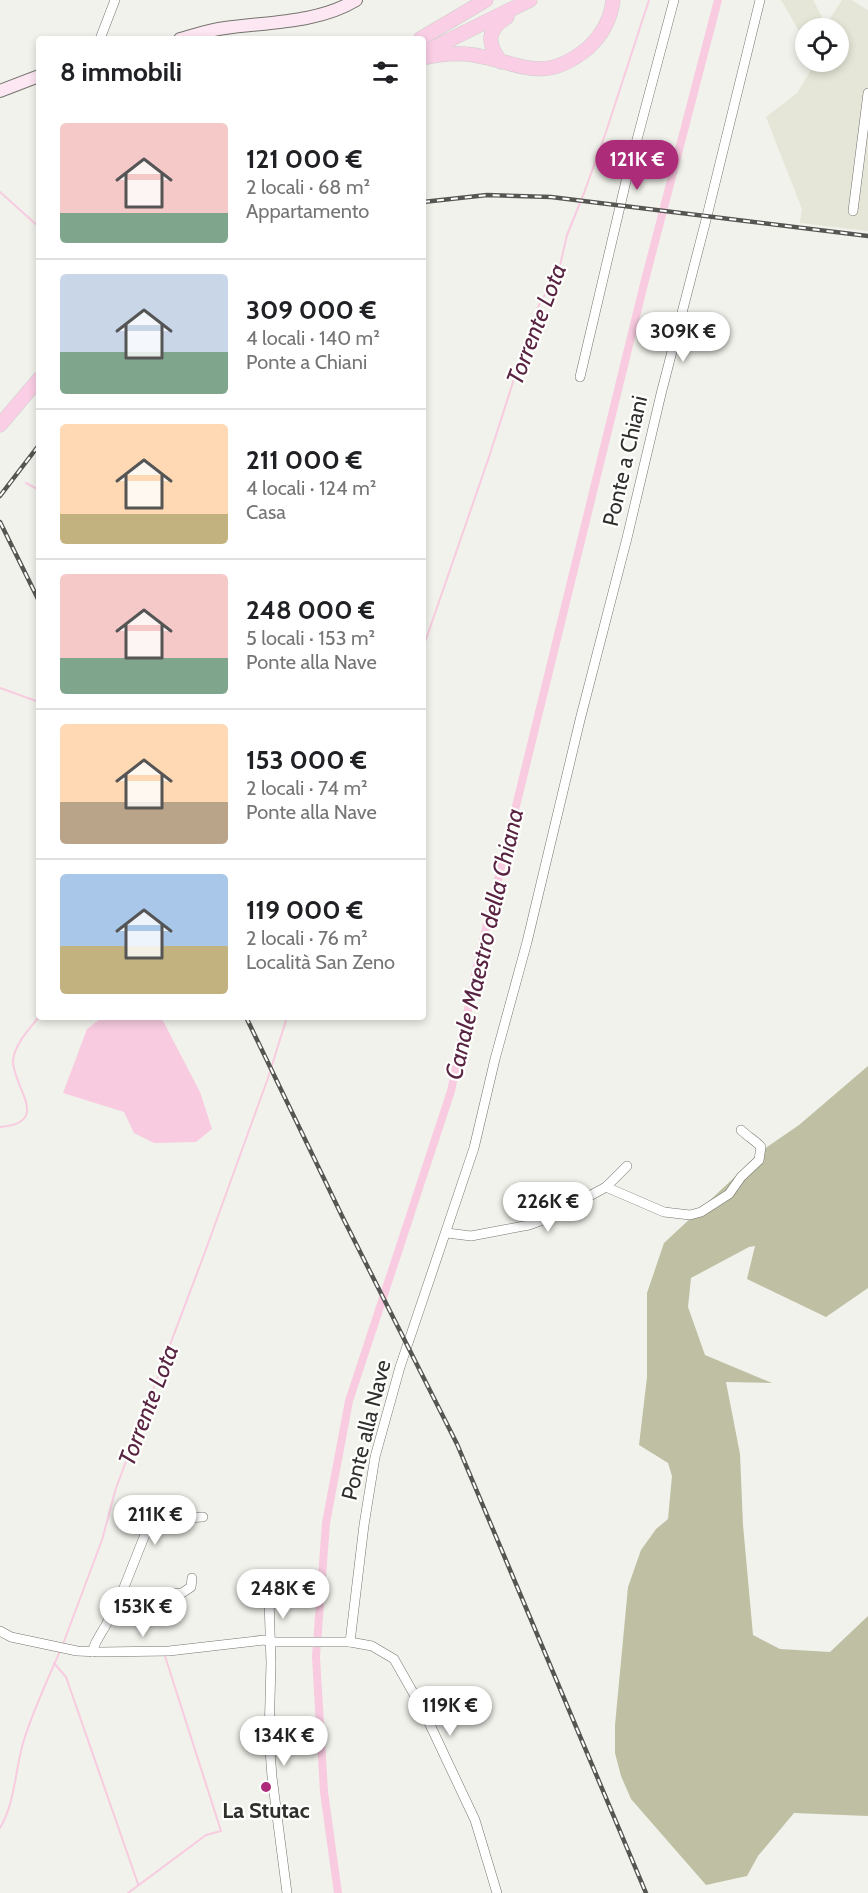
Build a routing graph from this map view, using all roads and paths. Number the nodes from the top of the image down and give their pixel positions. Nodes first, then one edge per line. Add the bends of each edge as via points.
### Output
1 (115, 0) edge
2 (356, 0) edge
3 (486, 0) edge
4 (531, 0) edge
5 (613, 0) edge
6 (674, 0) edge
7 (760, 0) edge
8 (101, 36) edge
9 (192, 36) edge
10 (425, 36) edge
11 (426, 52) edge
12 (426, 58) edge
13 (501, 62) junction
14 (36, 77) edge
15 (0, 91) edge
16 (868, 93) edge
17 (852, 211) dead end
18 (580, 377) dead end
19 (36, 383) edge
20 (0, 425) edge
21 (580, 720) joint
22 (741, 1130) dead end
23 (627, 1166) dead end
24 (606, 1187) junction
25 (447, 1233) junction
26 (203, 1517) dead end
27 (192, 1578) dead end
28 (121, 1595) junction
29 (269, 1599) dead end
30 (0, 1631) edge
31 (270, 1642) junction
32 (347, 1642) junction
33 (93, 1652) junction
34 (287, 1893) edge
35 (497, 1893) edge

1 - 8 street
2 - 9 main road via 322,13
3 - 10 main road
4 - 11 main road
4 - 13 main road via 493,30 493,51
5 - 13 main road via 608,23 595,42 576,58 546,68
6 - 18 street via 620,204
7 - 21 street, Ponte a Chiani
12 - 13 main road via 453,53
14 - 15 main road
16 - 17 street
19 - 20 main road
21 - 25 street, Ponte alla Nave via 474,1148
22 - 24 street via 761,1147 759,1160 729,1194 701,1212 664,1212
23 - 24 street
24 - 25 street via 529,1225 471,1236
25 - 32 street, Ponte alla Nave via 400,1367 375,1457
26 - 28 street via 155,1520 146,1532
27 - 28 street via 191,1587 182,1593
28 - 33 street via 96,1638
29 - 31 street
30 - 33 street via 10,1637
31 - 32 street
31 - 33 street via 169,1651
31 - 34 street via 269,1737
32 - 35 street via 372,1646 394,1659 475,1820

